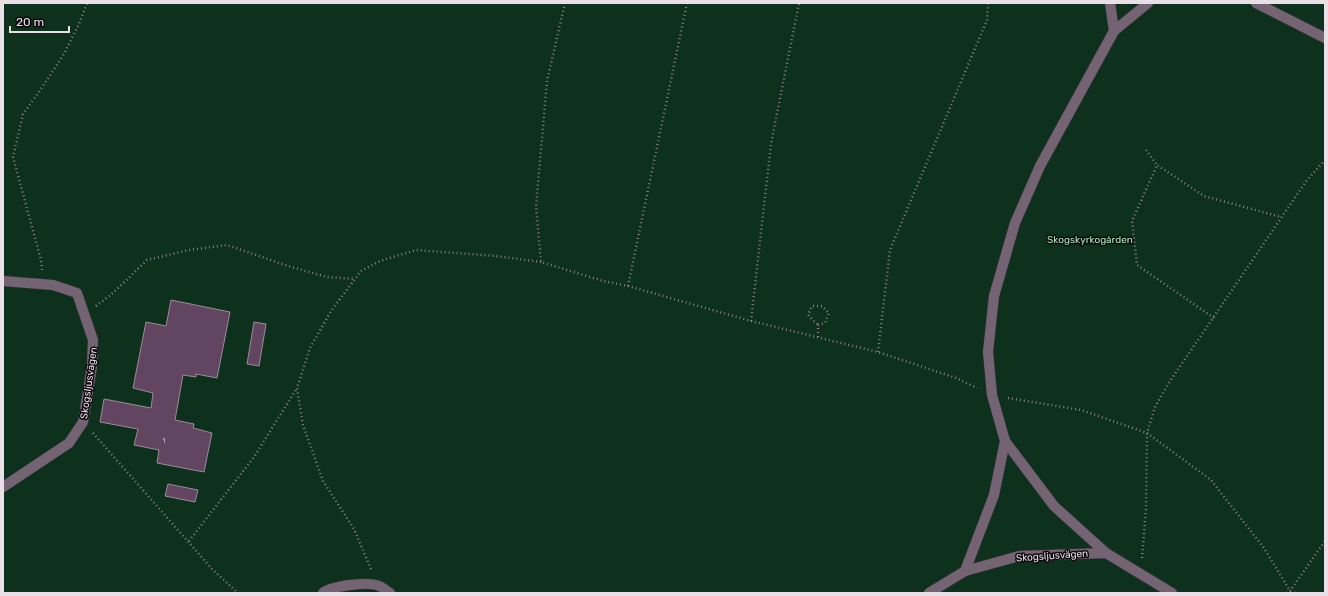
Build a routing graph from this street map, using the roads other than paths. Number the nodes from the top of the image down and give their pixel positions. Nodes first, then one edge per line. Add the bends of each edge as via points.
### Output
1 (1110, 3) edge
2 (1148, 3) edge
3 (1256, 3) edge
4 (1114, 31) junction
5 (1325, 38) edge
6 (3, 281) edge
7 (1005, 441) junction
8 (3, 487) edge
9 (1106, 553) junction
10 (965, 572) junction
11 (323, 593) edge
12 (390, 593) edge
13 (929, 593) edge
14 (1172, 593) edge

1 - 4 street
2 - 4 street
3 - 5 street
4 - 7 street via 1040,166 1015,223 994,296 988,352 992,395
6 - 8 street, Skogsljusvägen via 53,285 77,293 93,340 92,366 83,422 69,443
7 - 9 street via 1054,506
7 - 10 street via 994,495
9 - 10 street, Skogsljusvägen via 1019,556
9 - 14 street
10 - 13 street, Skogsljusvägen
11 - 12 street via 351,585 378,585

